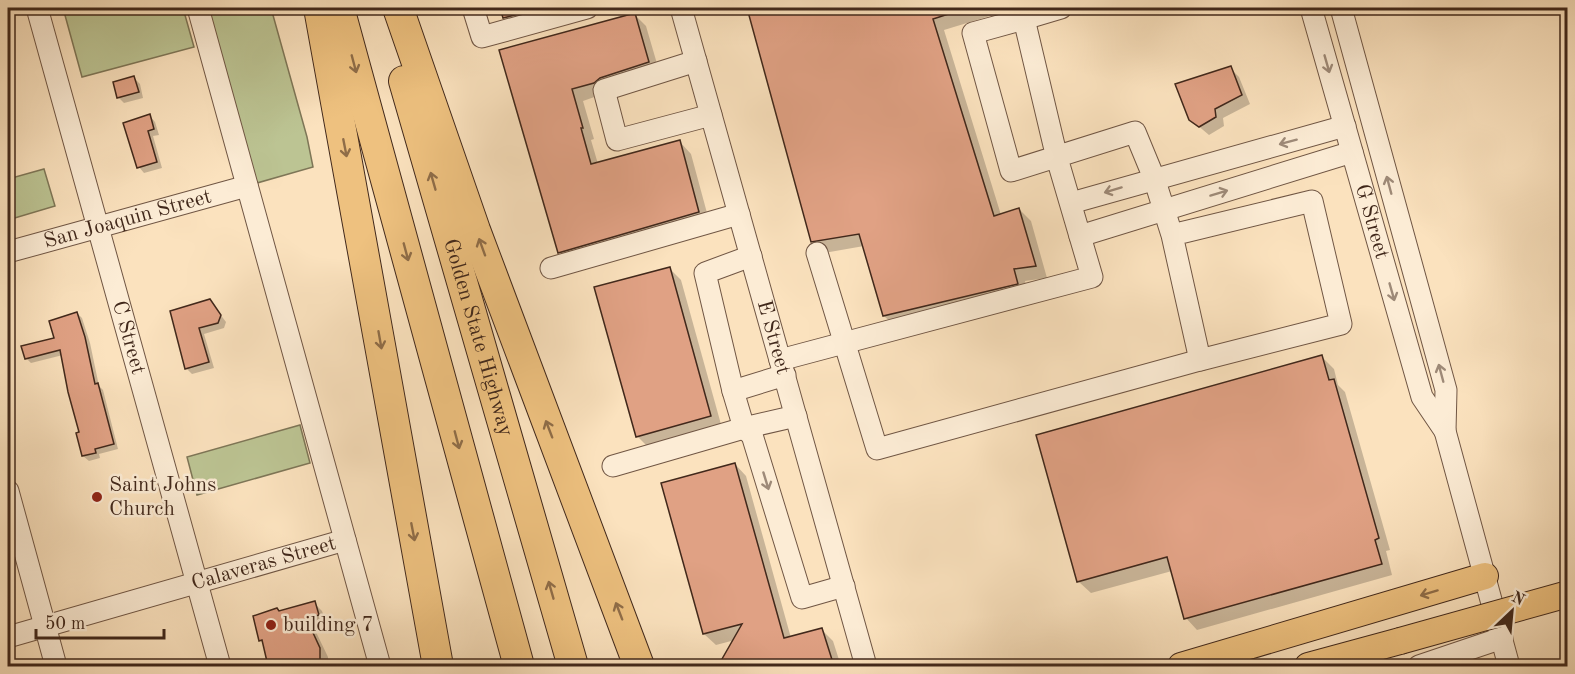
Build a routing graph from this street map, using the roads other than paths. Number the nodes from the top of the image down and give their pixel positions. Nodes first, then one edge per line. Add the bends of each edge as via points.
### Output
1 (37, 8) edge
2 (198, 8) edge
3 (319, 8) edge
4 (339, 8) edge
5 (383, 8) edge
6 (398, 8) edge
7 (473, 8) edge
8 (587, 8) edge
9 (681, 8) edge
10 (1061, 8) edge
11 (1311, 8) edge
12 (1341, 8) edge
13 (1026, 14) edge
14 (696, 61) junction
15 (711, 115) junction
16 (1345, 126) junction
17 (1352, 152) junction
18 (1057, 158) junction
19 (1154, 178) junction
20 (248, 186) junction
21 (1071, 203) junction
22 (1164, 210) junction
23 (740, 214) junction
24 (98, 227) junction
25 (1172, 235) junction
26 (1080, 236) junction
27 (8, 252) edge
28 (817, 252) dead end
29 (751, 256) junction
30 (551, 268) dead end
31 (846, 342) junction
32 (1200, 360) junction
33 (783, 368) junction
34 (733, 391) junction
35 (796, 416) junction
36 (744, 428) junction
37 (1445, 431) junction
38 (613, 466) dead end
39 (8, 491) edge
40 (345, 540) junction
41 (1485, 576) junction
42 (197, 582) junction
43 (844, 586) junction
44 (1568, 594) edge
45 (45, 627) junction
46 (8, 637) edge
47 (1502, 638) junction
48 (56, 666) edge
49 (220, 666) edge
50 (380, 666) edge
51 (438, 666) edge
52 (519, 666) edge
53 (573, 666) edge
54 (639, 666) edge
55 (867, 666) edge
56 (1181, 666) edge
57 (1308, 666) edge
58 (1419, 666) edge
59 (1509, 666) edge

1 - 24 street, C Street
2 - 20 street
3 -> 51 highway
4 -> 52 highway
53 -> 5 highway, Golden State Highway
54 -> 6 highway via 476,230
7 - 8 street via 482,37
9 - 14 street, E Street
10 - 13 street
11 -> 16 street, G Street
37 -> 12 street, G Street via 1446,390
13 - 18 street
13 - 18 street via 973,33 1011,171
14 - 15 street, E Street
14 - 15 street via 604,90 617,140
15 - 23 street, E Street
16 - 17 street, G Street
16 -> 19 street
22 -> 17 street
17 -> 37 street, G Street via 1422,397
18 - 19 street via 1136,132
18 - 21 street
19 -> 21 street
19 - 22 street
20 - 24 street, San Joaquin Street
20 - 40 street
21 - 26 street
22 - 25 street
22 - 26 street
23 - 29 street, E Street
23 - 30 street
24 - 27 street, San Joaquin Street
24 - 42 street, C Street
25 - 32 street
25 - 32 street via 1312,201 1341,324
26 - 31 street via 1092,277
28 - 31 street
29 - 33 street, E Street
29 - 34 street via 705,273
31 - 32 street via 877,449
31 - 33 street
33 - 34 street
33 - 35 street, E Street
34 - 36 street
35 - 36 street
35 - 43 street, E Street
36 - 38 street
36 -> 43 street via 753,435 802,598
37 - 41 street, G Street
39 - 45 street
40 - 42 street, Calaveras Street
40 - 50 street
41 - 47 street, G Street
41 -> 56 main road
42 - 45 street, Calaveras Street
42 - 49 street, C Street
43 - 55 street, E Street
44 - 57 main road, bridge
45 - 46 street, Calaveras Street
45 - 48 street
47 - 58 street
47 - 59 street, G Street

